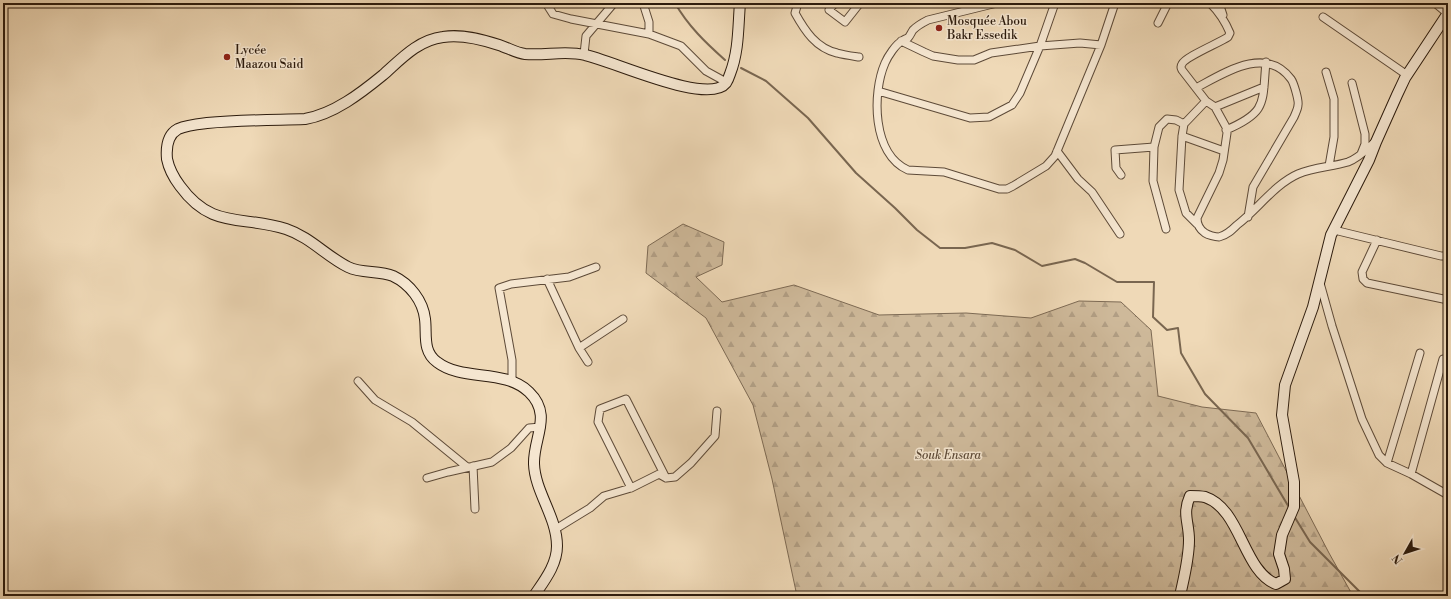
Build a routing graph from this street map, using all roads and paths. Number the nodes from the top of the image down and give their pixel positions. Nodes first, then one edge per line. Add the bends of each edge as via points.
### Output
1 (614, 3) edge
2 (643, 3) edge
3 (740, 3) edge
4 (798, 3) edge
5 (835, 3) edge
6 (860, 3) edge
7 (997, 3) edge
8 (1056, 3) edge
9 (1115, 3) edge
10 (1168, 3) edge
11 (1210, 3) edge
12 (1219, 3) edge
13 (1435, 3) edge
14 (550, 5) edge
15 (975, 5) edge
16 (1448, 13) edge
17 (1323, 17) dead end
18 (597, 23) junction
19 (1158, 23) dead end
20 (1226, 23) junction
21 (649, 34) junction
22 (901, 41) junction
23 (1101, 45) junction
24 (1040, 46) junction
25 (584, 54) junction
26 (859, 57) dead end
27 (1266, 62) junction
28 (1326, 72) dead end
29 (1407, 75) junction
30 (726, 82) junction
31 (1352, 83) dead end
32 (1264, 87) junction
33 (1196, 88) junction
34 (878, 91) junction
35 (1206, 101) junction
36 (1215, 107) junction
37 (1184, 124) junction
38 (1226, 130) junction
39 (1182, 136) junction
40 (1376, 142) junction
41 (1154, 147) junction
42 (1057, 151) junction
43 (1224, 151) junction
44 (1361, 154) junction
45 (1330, 166) junction
46 (1121, 175) dead end
47 (1248, 217) junction
48 (1197, 224) junction
49 (1166, 229) dead end
50 (1334, 230) junction
51 (1120, 234) dead end
52 (1377, 240) junction
53 (1448, 256) edge
54 (596, 267) dead end
55 (547, 280) junction
56 (1319, 281) junction
57 (1448, 300) edge
58 (623, 318) dead end
59 (579, 348) junction
60 (1420, 353) dead end
61 (1443, 359) dead end
62 (588, 362) dead end
63 (358, 381) dead end
64 (512, 382) junction
65 (717, 411) dead end
66 (541, 427) junction
67 (1387, 463) junction
68 (470, 467) junction
69 (1411, 474) junction
70 (427, 478) dead end
71 (666, 478) junction
72 (631, 488) junction
73 (1447, 493) edge
74 (475, 509) dead end
75 (554, 530) junction
76 (534, 596) edge
77 (1180, 596) edge

1 - 18 street
2 - 21 street via 649,22
3 - 30 main road via 737,47
4 - 26 street via 795,13 805,31 822,47 836,53
5 - 6 street via 829,10 845,22
7 - 15 street
8 - 24 street
9 - 23 street
10 - 19 street
11 - 20 street
12 - 20 street
13 - 16 street
14 - 18 street via 553,14
15 - 22 street via 928,20
16 - 29 main road
17 - 29 street
18 - 21 street
18 - 25 street via 586,36
20 - 33 street via 1230,33 1228,37 1182,63 1182,70
21 - 30 street via 681,46 706,71
22 - 24 street via 933,56 966,60 974,60 991,53
22 - 34 street via 886,61
23 - 24 street via 1080,43
23 - 42 street
24 - 34 street via 1020,93 1012,105 989,117 970,118
25 - 30 main road via 662,81 691,88 713,89 721,87
25 - 64 main road via 523,54 479,39 442,37 428,40 416,47 382,76 344,103 318,117 306,120 191,125 179,129 168,140 166,151 174,177 195,203 208,213 220,218 288,230 305,238 349,268 392,276 404,283 422,305 426,343 434,361 458,372
27 - 32 street
27 - 33 street via 1235,67
27 - 47 street via 1282,69 1292,81 1298,105 1294,117 1253,187
28 - 45 street via 1334,99 1334,137
29 - 40 main road
31 - 44 street via 1366,134
32 - 36 street
32 - 38 street via 1263,101 1256,113
33 - 35 street
34 - 42 street via 877,120 886,149 897,163 908,170 944,172 999,189 1007,189 1046,166
35 - 36 street
35 - 37 street
36 - 38 street via 1224,121
37 - 39 street
37 - 41 street via 1167,119 1159,127
38 - 43 street
39 - 43 street
39 - 48 street via 1179,190 1186,213
40 - 44 street
40 - 50 main road
41 - 46 street via 1116,150 1116,168
41 - 49 street via 1152,180
42 - 51 street via 1078,179 1092,192
43 - 48 street via 1219,173 1197,218
44 - 45 street via 1347,162
45 - 47 street via 1288,179
47 - 48 street via 1219,237 1206,234
50 - 52 street
50 - 56 main road
52 - 53 street
52 - 57 street via 1362,272 1367,282
54 - 55 street via 569,277
55 - 59 street
55 - 64 street via 499,288 512,360
56 - 67 street via 1362,419 1379,455
56 - 77 main road via 1313,307 1285,385 1282,415 1294,482 1294,507 1282,535 1279,554 1285,579 1276,584 1260,572 1228,515 1216,502 1204,496 1190,496 1185,506 1189,538 1188,565
58 - 59 street
59 - 62 street
60 - 67 street
61 - 69 street
63 - 68 street via 375,400 412,422
64 - 66 main road via 528,391 536,401 541,413
65 - 71 street via 715,436 691,463 675,476
66 - 68 street via 529,428 492,462
66 - 75 main road via 535,451 536,480 548,507
67 - 69 street
68 - 70 street
68 - 74 street
69 - 73 street
71 - 72 street via 659,474
71 - 72 street via 626,399 600,409 598,422
72 - 75 street via 604,496 590,508
75 - 76 main road via 557,546 555,559

